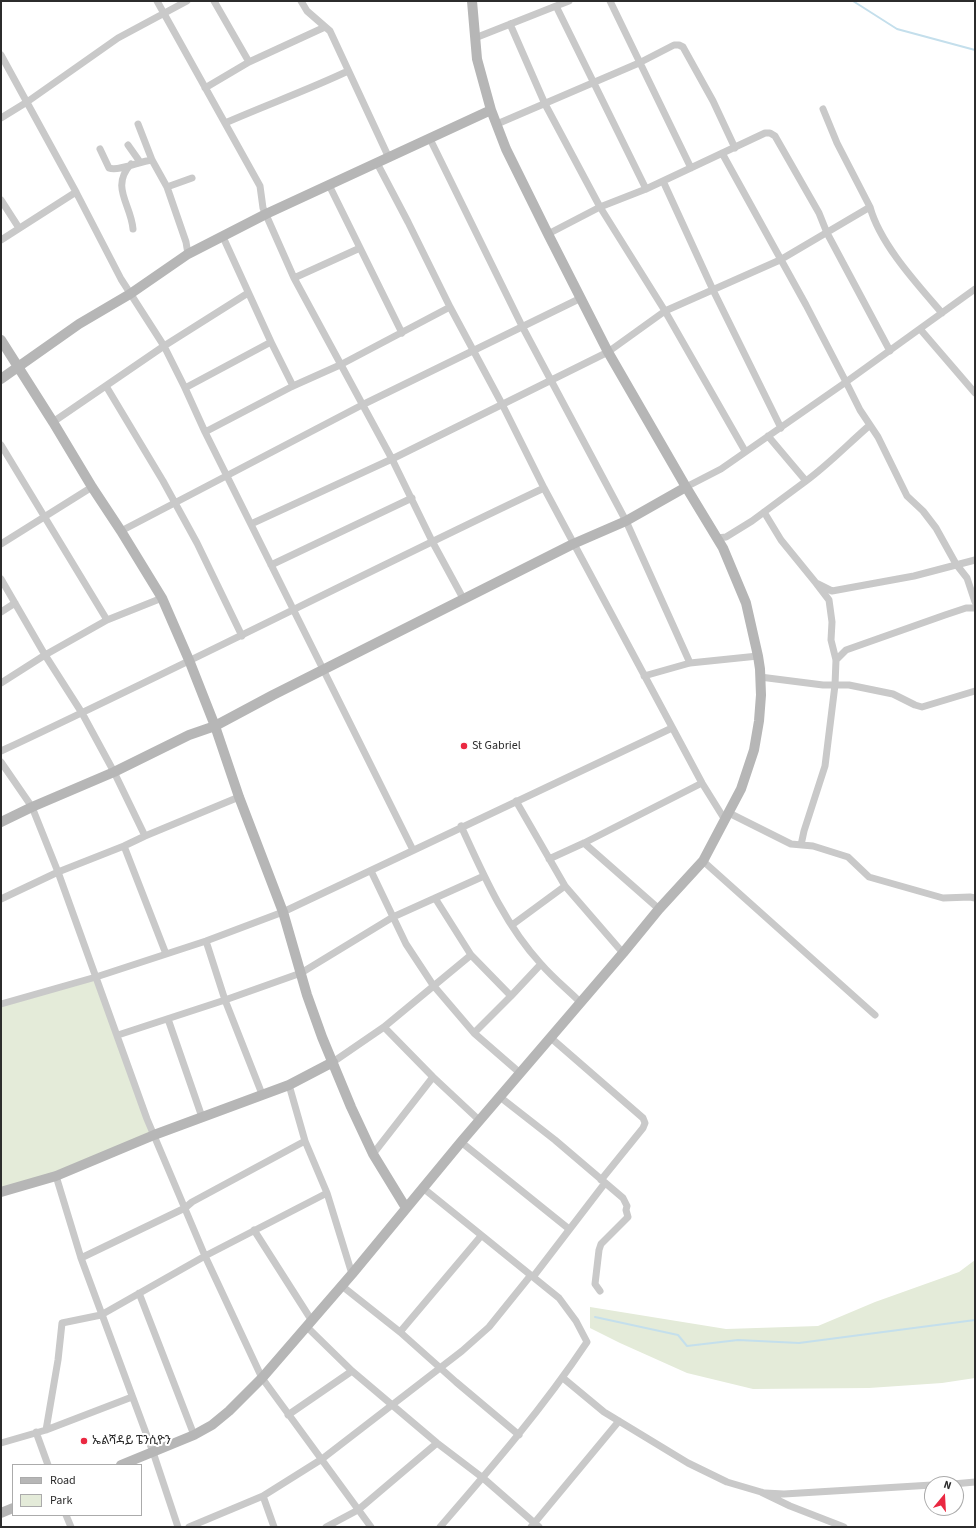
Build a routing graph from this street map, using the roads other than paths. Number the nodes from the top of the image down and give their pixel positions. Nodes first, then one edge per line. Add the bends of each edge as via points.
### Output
1 (158, 1) edge
2 (187, 1) edge
3 (214, 1) edge
4 (300, 1) edge
5 (472, 1) edge
6 (569, 1) edge
7 (610, 1) edge
8 (556, 6) junction
9 (164, 13) junction
10 (510, 24) junction
11 (325, 26) junction
12 (475, 38) junction
13 (1, 55) edge
14 (249, 62) junction
15 (639, 63) junction
16 (348, 71) junction
17 (593, 83) junction
18 (206, 88) junction
19 (27, 102) junction
20 (545, 104) junction
21 (823, 109) dead end
22 (491, 110) junction
23 (1, 118) edge
24 (225, 123) junction
25 (138, 124) dead end
26 (497, 124) junction
27 (430, 139) junction
28 (128, 145) dead end
29 (735, 148) junction
30 (100, 149) dead end
31 (722, 153) junction
32 (389, 158) junction
33 (152, 160) junction
34 (140, 162) junction
35 (377, 163) junction
36 (131, 164) junction
37 (691, 168) junction
38 (192, 178) dead end
39 (663, 181) junction
40 (329, 185) junction
41 (167, 187) junction
42 (646, 189) junction
43 (76, 192) junction
44 (1, 200) edge
45 (600, 207) junction
46 (870, 208) junction
47 (266, 214) junction
48 (19, 228) junction
49 (133, 229) dead end
50 (827, 233) junction
51 (548, 234) junction
52 (223, 237) junction
53 (1, 240) edge
54 (360, 248) junction
55 (188, 254) junction
56 (780, 260) junction
57 (294, 278) junction
58 (975, 289) edge
59 (713, 290) junction
60 (248, 293) junction
61 (130, 294) junction
62 (581, 298) junction
63 (450, 307) junction
64 (665, 311) junction
65 (942, 313) junction
66 (522, 326) junction
67 (920, 329) junction
68 (402, 332) junction
69 (1, 340) edge
70 (271, 342) junction
71 (164, 346) junction
72 (474, 350) junction
73 (890, 351) junction
74 (608, 352) junction
75 (340, 365) junction
76 (18, 368) junction
77 (1, 378) edge
78 (551, 379) junction
79 (846, 382) junction
80 (106, 386) junction
81 (293, 386) junction
82 (185, 388) junction
83 (974, 389) edge
84 (502, 404) junction
85 (362, 405) junction
86 (54, 422) junction
87 (870, 425) junction
88 (781, 428) junction
89 (205, 432) junction
90 (768, 436) junction
91 (1, 445) edge
92 (745, 451) junction
93 (392, 459) junction
94 (227, 477) junction
95 (806, 481) junction
96 (92, 487) junction
97 (686, 487) junction
98 (544, 488) junction
99 (412, 498) junction
100 (174, 503) junction
101 (764, 512) junction
102 (44, 516) junction
103 (626, 521) junction
104 (252, 524) junction
105 (121, 531) junction
106 (717, 538) junction
107 (432, 541) junction
108 (1, 544) edge
109 (573, 544) junction
110 (975, 560) edge
111 (956, 564) junction
112 (271, 565) junction
113 (1, 579) edge
114 (816, 583) junction
115 (162, 598) junction
116 (464, 600) junction
117 (975, 602) edge
118 (15, 603) junction
119 (975, 608) edge
120 (293, 611) junction
121 (1, 612) edge
122 (106, 620) junction
123 (242, 636) junction
124 (44, 655) junction
125 (758, 656) junction
126 (189, 660) junction
127 (836, 660) junction
128 (690, 663) junction
129 (324, 670) junction
130 (644, 676) junction
131 (760, 677) junction
132 (1, 683) edge
133 (835, 685) junction
134 (975, 691) edge
135 (82, 713) junction
136 (215, 726) junction
137 (672, 728) junction
138 (1, 751) edge
139 (1, 762) edge
140 (114, 772) junction
141 (702, 783) junction
142 (239, 797) junction
143 (516, 801) junction
144 (32, 807) junction
145 (727, 816) junction
146 (1, 822) edge
147 (461, 826) junction
148 (145, 836) junction
149 (584, 843) junction
150 (801, 845) junction
151 (124, 846) junction
152 (413, 850) junction
153 (549, 859) junction
154 (703, 860) junction
155 (371, 870) junction
156 (58, 872) junction
157 (484, 876) junction
158 (565, 886) junction
159 (435, 898) junction
160 (975, 898) edge
161 (1, 899) edge
162 (659, 909) junction
163 (283, 912) junction
164 (393, 917) junction
165 (512, 925) junction
166 (206, 941) junction
167 (623, 953) junction
168 (166, 954) junction
169 (471, 955) junction
170 (541, 964) junction
171 (301, 973) junction
172 (96, 977) junction
173 (433, 986) junction
174 (511, 996) junction
175 (225, 1000) junction
176 (581, 1003) junction
177 (1, 1004) edge
178 (875, 1015) dead end
179 (168, 1019) junction
180 (384, 1027) junction
181 (474, 1033) junction
182 (118, 1035) junction
183 (551, 1038) junction
184 (333, 1062) junction
185 (520, 1073) junction
186 (433, 1078) junction
187 (289, 1085) junction
188 (262, 1094) junction
189 (500, 1097) junction
190 (202, 1117) junction
191 (479, 1120) junction
192 (154, 1135) junction
193 (305, 1140) junction
194 (461, 1142) junction
195 (373, 1154) junction
196 (56, 1176) junction
197 (603, 1182) junction
198 (423, 1188) junction
199 (1, 1192) edge
200 (327, 1193) junction
201 (185, 1208) junction
202 (406, 1208) junction
203 (569, 1229) junction
204 (254, 1230) junction
205 (481, 1236) junction
206 (206, 1256) junction
207 (81, 1258) junction
208 (352, 1274) junction
209 (532, 1276) junction
210 (342, 1286) junction
211 (600, 1291) dead end
212 (139, 1293) junction
213 (101, 1315) junction
214 (309, 1324) junction
215 (400, 1332) junction
216 (439, 1368) junction
217 (352, 1371) junction
218 (262, 1378) junction
219 (563, 1378) junction
220 (132, 1397) junction
221 (392, 1404) junction
222 (288, 1415) junction
223 (619, 1421) junction
224 (46, 1430) junction
225 (36, 1432) junction
226 (194, 1435) junction
227 (520, 1435) junction
228 (1, 1443) edge
229 (437, 1443) junction
230 (153, 1452) junction
231 (322, 1459) junction
232 (48, 1464) edge
233 (123, 1464) edge
234 (483, 1478) junction
235 (975, 1482) edge
236 (964, 1483) edge
237 (924, 1485) edge
238 (761, 1492) junction
239 (263, 1496) junction
240 (12, 1508) edge
241 (358, 1510) junction
242 (1, 1513) edge
243 (66, 1516) edge
244 (535, 1526) edge
245 (71, 1527) edge
246 (178, 1527) edge
247 (189, 1527) edge
248 (274, 1527) edge
249 (326, 1527) edge
250 (371, 1527) edge
251 (440, 1527) edge
252 (844, 1527) edge

1 - 9 street
2 - 9 street
3 - 14 street
4 - 11 street via 307,11
5 - 12 street
6 - 8 street
7 - 15 street
8 - 10 street
8 - 17 street
9 - 18 street
9 - 19 street via 118,38
10 - 12 street
10 - 20 street
11 - 14 street
11 - 16 street via 330,31
12 - 22 street via 477,60
13 - 19 street
14 - 18 street
15 - 17 street
15 - 29 street via 674,45 683,48 713,101
15 - 37 street
16 - 24 street
16 - 32 street
17 - 20 street
17 - 42 street
18 - 24 street
19 - 23 street
19 - 43 street
20 - 26 street
20 - 45 street
21 - 46 street
22 - 26 street
22 - 27 street
24 - 47 street via 260,186
25 - 33 street
26 - 51 street via 506,149
27 - 32 street
27 - 66 street
28 - 34 street
29 - 31 street
29 - 50 street via 765,133 770,132 775,136
30 - 36 street via 109,168 123,168
31 - 37 street
31 - 56 street
32 - 35 street
33 - 34 street
33 - 41 street
34 - 36 street
35 - 40 street
35 - 63 street
36 - 49 street via 124,172 121,189
37 - 39 street
38 - 41 street
39 - 42 street
39 - 59 street
40 - 47 street
40 - 54 street
41 - 55 street
42 - 45 street
43 - 48 street
43 - 61 street
44 - 48 street
45 - 51 street
45 - 64 street
46 - 50 street
46 - 65 street via 904,267
47 - 52 street
47 - 57 street
48 - 53 street
50 - 56 street
50 - 73 street
51 - 62 street
52 - 55 street
52 - 60 street
54 - 57 street
54 - 68 street
55 - 61 street
56 - 59 street
56 - 79 street
57 - 75 street
58 - 65 street
59 - 64 street
59 - 88 street
60 - 70 street
60 - 71 street
61 - 71 street
61 - 76 street via 79,324
62 - 66 street
62 - 74 street
63 - 68 street
63 - 72 street
64 - 74 street
64 - 92 street
65 - 67 street
66 - 72 street
66 - 78 street
67 - 73 street
67 - 83 street
68 - 75 street
69 - 76 street
70 - 81 street
70 - 82 street
71 - 80 street
71 - 82 street
72 - 84 street
72 - 85 street
73 - 79 street
74 - 78 street
74 - 97 street
75 - 81 street
75 - 85 street
76 - 77 street
76 - 86 street
78 - 84 street
78 - 103 street
79 - 87 street
79 - 88 street
80 - 86 street
80 - 100 street
81 - 89 street
82 - 89 street
84 - 93 street
84 - 98 street
85 - 93 street
85 - 94 street
86 - 96 street
87 - 95 street via 829,464
87 - 111 street via 907,496 936,528
88 - 90 street
89 - 94 street
90 - 92 street
90 - 95 street
91 - 102 street
92 - 97 street via 721,469
93 - 99 street
93 - 104 street
94 - 100 street
94 - 104 street
95 - 101 street
96 - 102 street
96 - 105 street
97 - 103 street
97 - 106 street
98 - 107 street
98 - 109 street
99 - 107 street
99 - 112 street
100 - 105 street
100 - 123 street
101 - 106 street via 726,537
101 - 114 street via 781,540
102 - 108 street
102 - 122 street
103 - 109 street
103 - 128 street
104 - 112 street
105 - 115 street
106 - 125 street via 746,603
107 - 116 street
107 - 120 street
109 - 116 street
109 - 130 street
110 - 111 street
111 - 114 street via 914,576 832,591
111 - 117 street via 967,578
112 - 120 street
113 - 118 street
114 - 127 street via 829,600 831,640
115 - 122 street
115 - 126 street
116 - 129 street
118 - 121 street
118 - 124 street
119 - 127 street via 966,608 846,650
120 - 123 street
120 - 129 street
122 - 124 street
123 - 126 street
124 - 132 street
124 - 135 street
125 - 128 street
125 - 131 street
126 - 135 street
126 - 136 street
127 - 133 street
128 - 130 street
129 - 136 street
129 - 152 street
130 - 137 street
131 - 133 street
131 - 145 street via 760,721 754,750 741,789
133 - 134 street via 850,685 893,694 922,707
133 - 150 street via 825,766
135 - 138 street
135 - 140 street
136 - 140 street via 189,735
136 - 142 street
137 - 141 street
137 - 143 street
139 - 144 street
140 - 144 street
140 - 148 street
141 - 145 street
141 - 149 street
142 - 148 street
142 - 163 street
143 - 147 street
143 - 153 street
144 - 146 street
144 - 156 street
145 - 150 street via 792,844
145 - 154 street
147 - 152 street
147 - 157 street
148 - 151 street
149 - 153 street
149 - 162 street
150 - 160 street via 848,857 869,877 942,898
151 - 156 street
151 - 168 street
152 - 155 street
153 - 158 street
154 - 162 street
154 - 178 street
155 - 163 street
155 - 164 street
156 - 161 street
156 - 172 street
157 - 159 street
157 - 165 street
158 - 165 street
158 - 167 street
159 - 164 street
159 - 169 street
162 - 167 street
163 - 166 street
163 - 171 street
164 - 171 street
164 - 173 street via 406,944
165 - 170 street
166 - 168 street
166 - 175 street
167 - 176 street
168 - 172 street
169 - 173 street
169 - 174 street
170 - 174 street
170 - 176 street
171 - 175 street
171 - 184 street
172 - 177 street
172 - 182 street
173 - 180 street
173 - 181 street
174 - 181 street
175 - 179 street
175 - 188 street
176 - 183 street
179 - 182 street
179 - 190 street
180 - 184 street
180 - 186 street
181 - 185 street
182 - 192 street
183 - 185 street
183 - 197 street via 643,1118 645,1123
184 - 187 street
184 - 195 street
185 - 189 street
186 - 191 street
186 - 195 street
187 - 188 street
187 - 193 street
188 - 190 street
189 - 191 street
189 - 197 street
190 - 192 street
191 - 194 street
192 - 196 street
192 - 201 street
193 - 200 street
193 - 201 street
194 - 198 street
194 - 203 street
195 - 202 street
196 - 199 street
196 - 207 street
197 - 203 street
197 - 211 street via 626,1202 628,1218 598,1250 595,1284
198 - 202 street
198 - 205 street
200 - 204 street
200 - 208 street
201 - 206 street
201 - 207 street
202 - 208 street
203 - 209 street
204 - 206 street
204 - 214 street
205 - 209 street
205 - 215 street
206 - 212 street
206 - 218 street
207 - 213 street
208 - 210 street
209 - 216 street via 489,1327
209 - 219 street via 558,1298 576,1321 587,1342
210 - 214 street
210 - 215 street
212 - 213 street
212 - 226 street
213 - 220 street
213 - 224 street via 62,1324
214 - 217 street
214 - 218 street
215 - 216 street
216 - 221 street
216 - 227 street
217 - 221 street
217 - 222 street
218 - 222 street
218 - 226 street via 229,1411
219 - 223 street
219 - 227 street
220 - 224 street
220 - 230 street
221 - 229 street
221 - 231 street
222 - 231 street
223 - 238 street via 688,1463 727,1482
223 - 244 street
224 - 225 street
225 - 228 street
225 - 232 street
226 - 230 street
227 - 234 street
229 - 234 street
229 - 241 street
230 - 233 street
230 - 246 street
231 - 239 street
231 - 241 street
234 - 244 street
234 - 251 street
235 - 236 street
237 - 238 street via 784,1494
238 - 252 street
239 - 247 street
239 - 248 street
240 - 242 street
241 - 249 street
241 - 250 street
243 - 245 street

